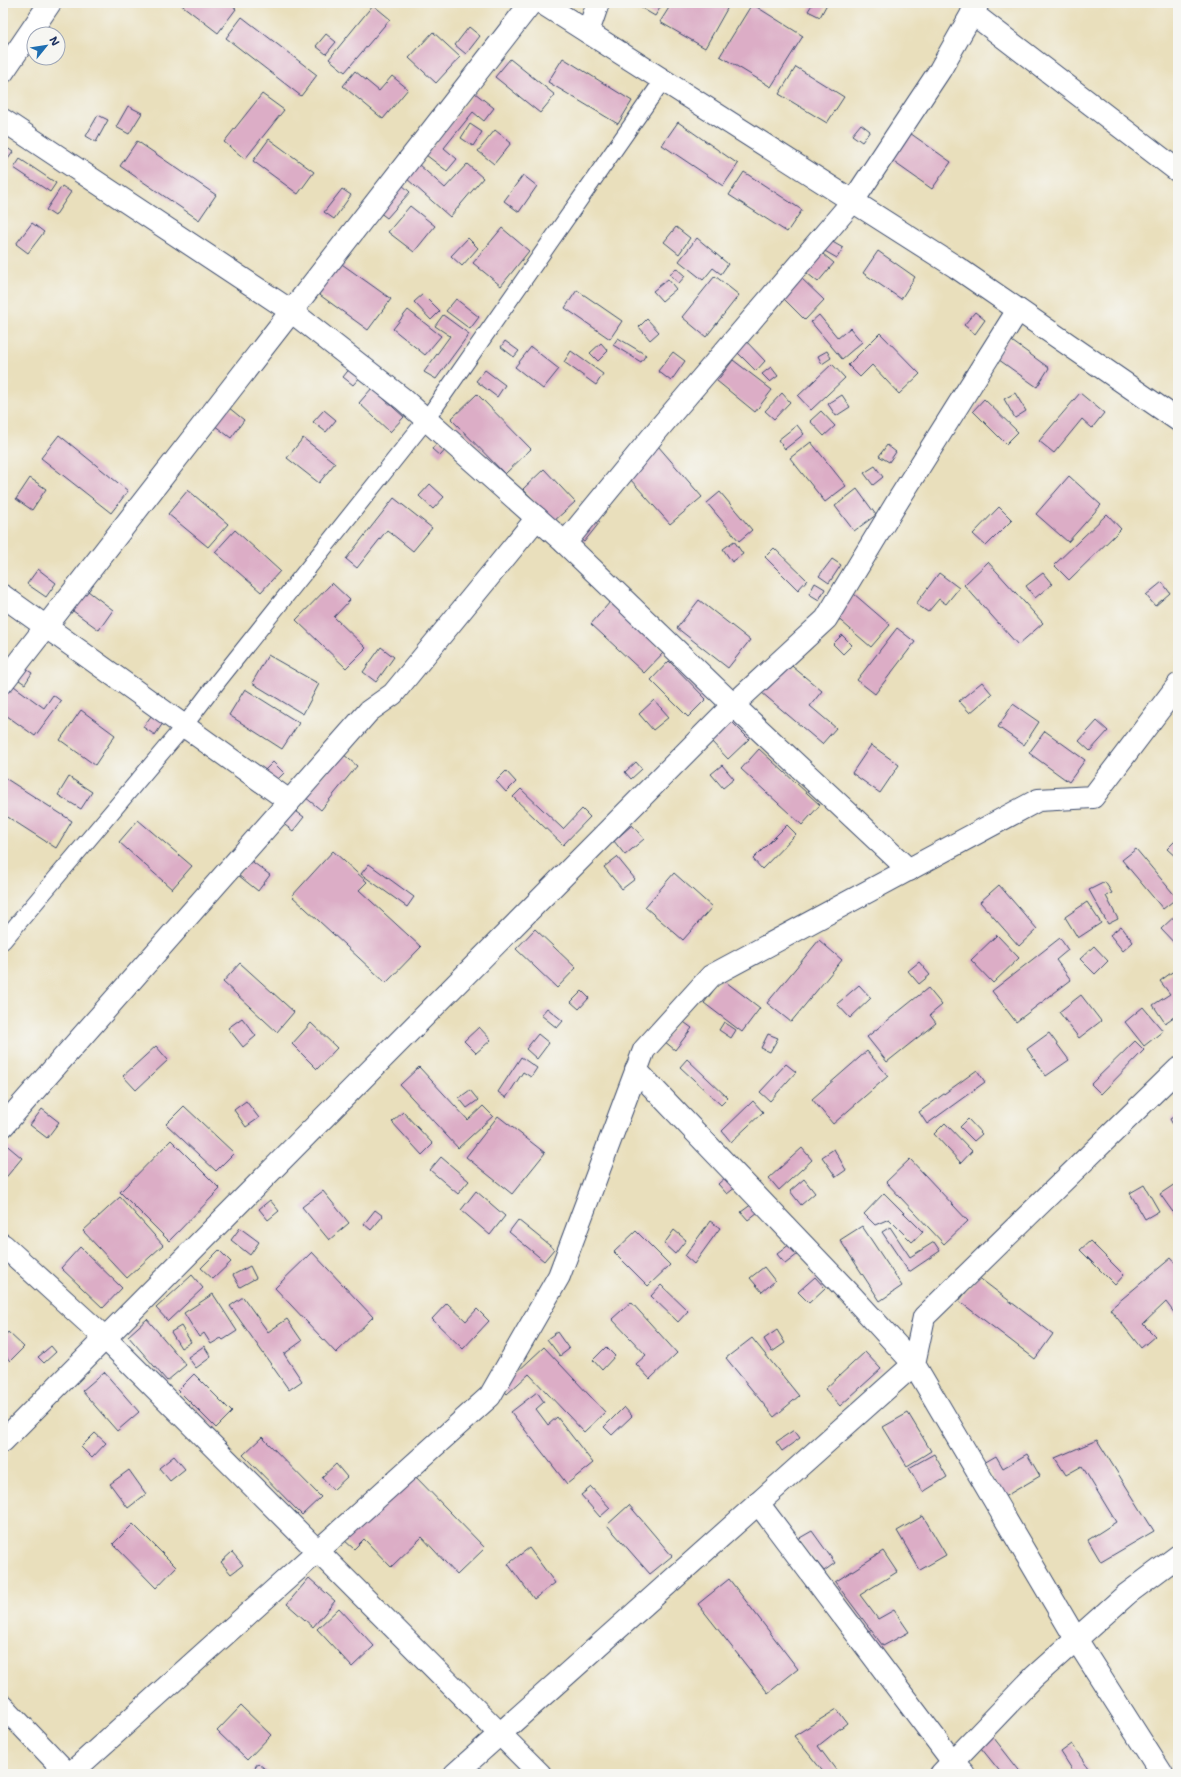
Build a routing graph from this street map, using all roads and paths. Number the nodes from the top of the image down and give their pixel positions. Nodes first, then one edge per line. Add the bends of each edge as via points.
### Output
1 (50, 3) edge
2 (531, 3) edge
3 (542, 3) edge
4 (598, 3) edge
5 (975, 8) edge
6 (588, 32) junction
7 (3, 72) edge
8 (663, 80) junction
9 (3, 120) edge
10 (1178, 171) edge
11 (853, 200) junction
12 (1018, 310) junction
13 (291, 311) junction
14 (426, 420) junction
15 (1178, 420) edge
16 (537, 518) junction
17 (565, 543) junction
18 (3, 596) edge
19 (46, 627) junction
20 (3, 682) edge
21 (1178, 685) edge
22 (733, 705) junction
23 (184, 726) junction
24 (289, 801) junction
25 (909, 870) junction
26 (3, 941) edge
27 (1178, 1069) edge
28 (636, 1070) junction
29 (3, 1126) edge
30 (3, 1245) edge
31 (105, 1338) junction
32 (914, 1364) junction
33 (3, 1441) edge
34 (758, 1503) junction
35 (316, 1551) junction
36 (1178, 1556) edge
37 (1076, 1639) junction
38 (3, 1706) edge
39 (500, 1734) junction
40 (953, 1770) edge
41 (69, 1774) edge
42 (455, 1774) edge
43 (540, 1774) edge
44 (1162, 1774) edge

1 - 7 street
2 - 13 street
3 - 6 street
4 - 6 street
5 - 10 street
5 - 11 street via 940,70
6 - 8 street
8 - 11 street
8 - 14 lane
9 - 13 street
11 - 12 street
11 - 17 street
12 - 15 street
12 - 22 street via 898,499 826,619
13 - 14 street
13 - 19 street
14 - 16 street
14 - 23 lane
16 - 17 street
16 - 24 street via 393,694 369,711
17 - 22 street
18 - 19 street
19 - 20 street
19 - 23 street
21 - 25 street via 1093,797 1038,800
22 - 25 street
22 - 31 street
23 - 24 street
23 - 26 lane
24 - 29 street
25 - 28 street via 711,976 644,1050
27 - 32 street via 924,1317
28 - 32 street
28 - 35 street via 559,1276 490,1396
30 - 31 street
31 - 33 street
31 - 35 street
32 - 34 street
32 - 37 street
34 - 39 street
34 - 40 street
35 - 39 street
35 - 41 street
36 - 37 street via 1126,1594
37 - 40 street via 1034,1678
37 - 44 street
38 - 41 street
39 - 42 street
39 - 43 street

